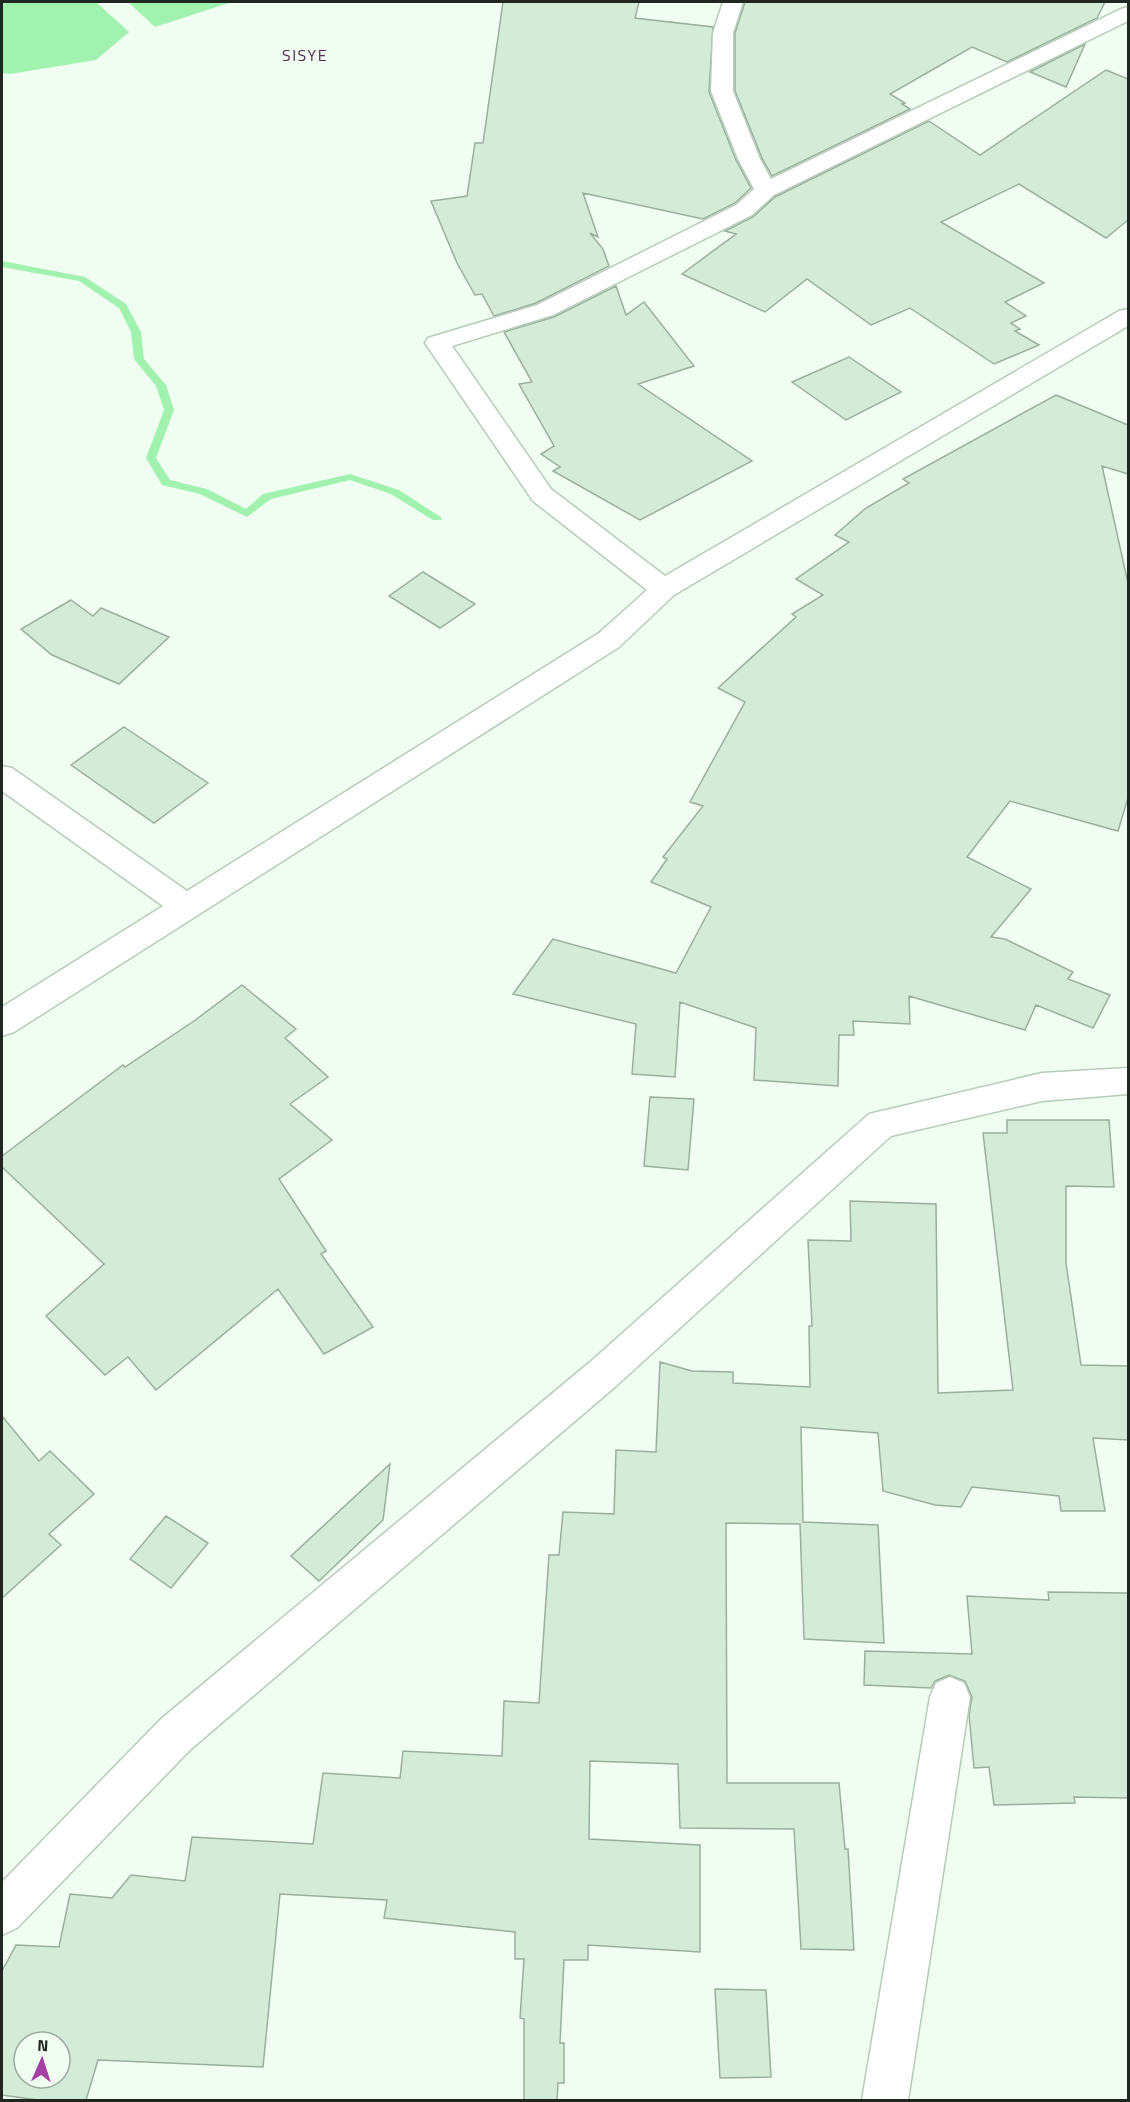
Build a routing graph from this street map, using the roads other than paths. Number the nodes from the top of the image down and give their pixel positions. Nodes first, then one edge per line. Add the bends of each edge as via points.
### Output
1 (733, 2) edge
2 (1128, 13) edge
3 (766, 190) junction
4 (1128, 316) edge
5 (664, 589) junction
6 (2, 776) edge
7 (185, 906) junction
8 (2, 1023) edge
9 (1128, 1081) edge
10 (950, 1697) dead end
11 (2, 1913) edge
12 (885, 2100) edge

1 - 3 street via 723,33 722,91
2 - 3 street
3 - 5 street via 744,210 545,310 437,343 542,495
4 - 5 street
5 - 7 street via 609,640
6 - 7 street
7 - 8 street
9 - 11 street via 1042,1087 882,1124 603,1374 176,1734
10 - 12 street

